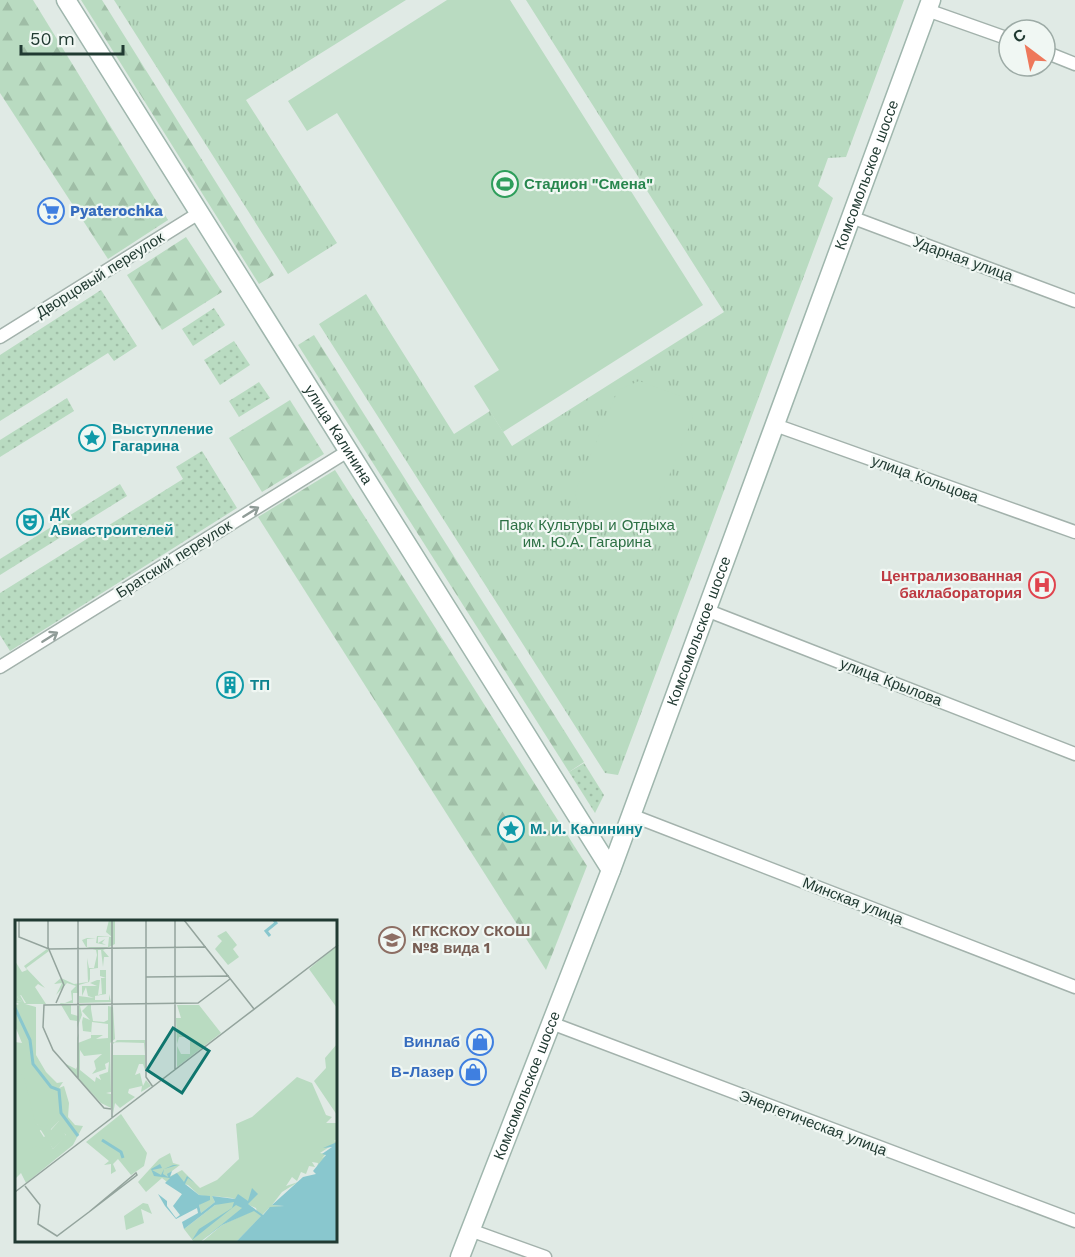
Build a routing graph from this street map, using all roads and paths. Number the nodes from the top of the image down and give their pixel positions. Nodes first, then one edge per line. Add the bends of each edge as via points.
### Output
1 (66, 0) edge
2 (929, 5) edge
3 (997, 34) edge
4 (1057, 57) edge
5 (1075, 64) edge
6 (199, 213) junction
7 (851, 217) junction
8 (1075, 301) edge
9 (0, 337) edge
10 (775, 425) junction
11 (348, 451) junction
12 (1075, 532) edge
13 (706, 610) junction
14 (0, 667) edge
15 (1075, 754) edge
16 (631, 815) junction
17 (611, 870) junction
18 (1075, 987) edge
19 (551, 1023) junction
20 (1075, 1221) edge
21 (470, 1230) junction
22 (460, 1257) edge
23 (545, 1257) edge

1 - 6 main road, улица Калинина
2 - 3 street
2 - 7 main road, Комсомольское шоссе
4 - 5 street
6 - 9 street, Дворцовый переулок
6 - 11 main road, улица Калинина
7 - 8 street, Ударная улица
7 - 10 main road, Комсомольское шоссе
10 - 12 street, улица Кольцова
10 - 13 main road, Комсомольское шоссе
14 -> 11 street, Братский переулок
11 - 17 main road, улица Калинина
13 - 15 street, улица Крылова
13 - 16 main road, Комсомольское шоссе
16 - 17 main road, Комсомольское шоссе
16 - 18 street, Минская улица
17 - 19 main road, Комсомольское шоссе
19 - 20 street, Энергетическая улица
19 - 21 main road, Комсомольское шоссе
21 - 22 main road, Комсомольское шоссе
21 - 23 street

